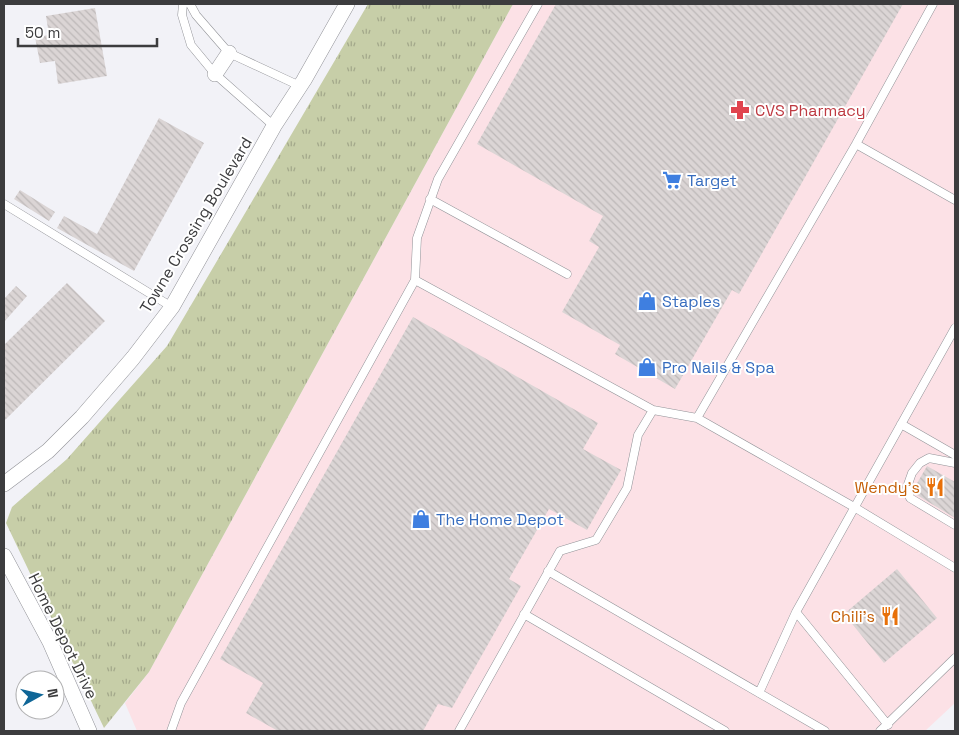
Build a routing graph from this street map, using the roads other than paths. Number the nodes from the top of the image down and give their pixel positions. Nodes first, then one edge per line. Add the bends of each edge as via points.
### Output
1 (183, 4) edge
2 (190, 4) edge
3 (347, 4) edge
4 (538, 4) edge
5 (933, 4) edge
6 (229, 53) junction
7 (215, 74) junction
8 (300, 86) junction
9 (274, 126) junction
10 (856, 144) junction
11 (430, 200) junction
12 (955, 200) edge
13 (4, 204) edge
14 (568, 274) dead end
15 (415, 280) junction
16 (172, 307) junction
17 (955, 328) edge
18 (653, 410) junction
19 (697, 418) junction
20 (901, 424) junction
21 (955, 455) edge
22 (955, 463) edge
23 (4, 484) edge
24 (854, 507) junction
25 (955, 526) edge
26 (4, 556) edge
27 (955, 568) edge
28 (548, 571) junction
29 (8, 572) edge
30 (796, 612) junction
31 (524, 614) junction
32 (955, 658) edge
33 (759, 693) junction
34 (888, 725) junction
35 (89, 731) edge
36 (170, 731) edge
37 (459, 731) edge
38 (726, 731) edge
39 (824, 731) edge
40 (880, 731) edge

1 - 7 lane via 182,15 191,45
2 - 6 lane
3 - 8 street, Towne Crossing Boulevard
4 - 11 lane via 438,179
5 - 10 lane
6 - 7 street
6 - 8 lane
7 - 9 lane
8 - 9 street, Towne Crossing Boulevard
9 - 16 street, Towne Crossing Boulevard
10 - 12 lane
10 - 19 lane
11 - 14 lane
11 - 15 lane via 417,238
13 - 16 lane
15 - 18 lane
15 - 36 lane via 180,702
16 - 23 street, Towne Crossing Boulevard via 82,417 48,451
17 - 20 lane
18 - 19 lane
18 - 28 lane via 638,435 627,488 596,540 560,551
19 - 24 lane
20 - 21 lane
20 - 24 lane
22 - 25 lane via 929,458 912,473 907,487 910,498
24 - 27 lane
24 - 30 lane
26 - 29 street, Home Depot Drive
28 - 31 lane
28 - 33 lane
29 - 35 street, Home Depot Drive via 50,642
30 - 33 lane
30 - 34 lane
31 - 37 lane
31 - 38 lane
32 - 34 lane
33 - 39 lane
34 - 40 lane

